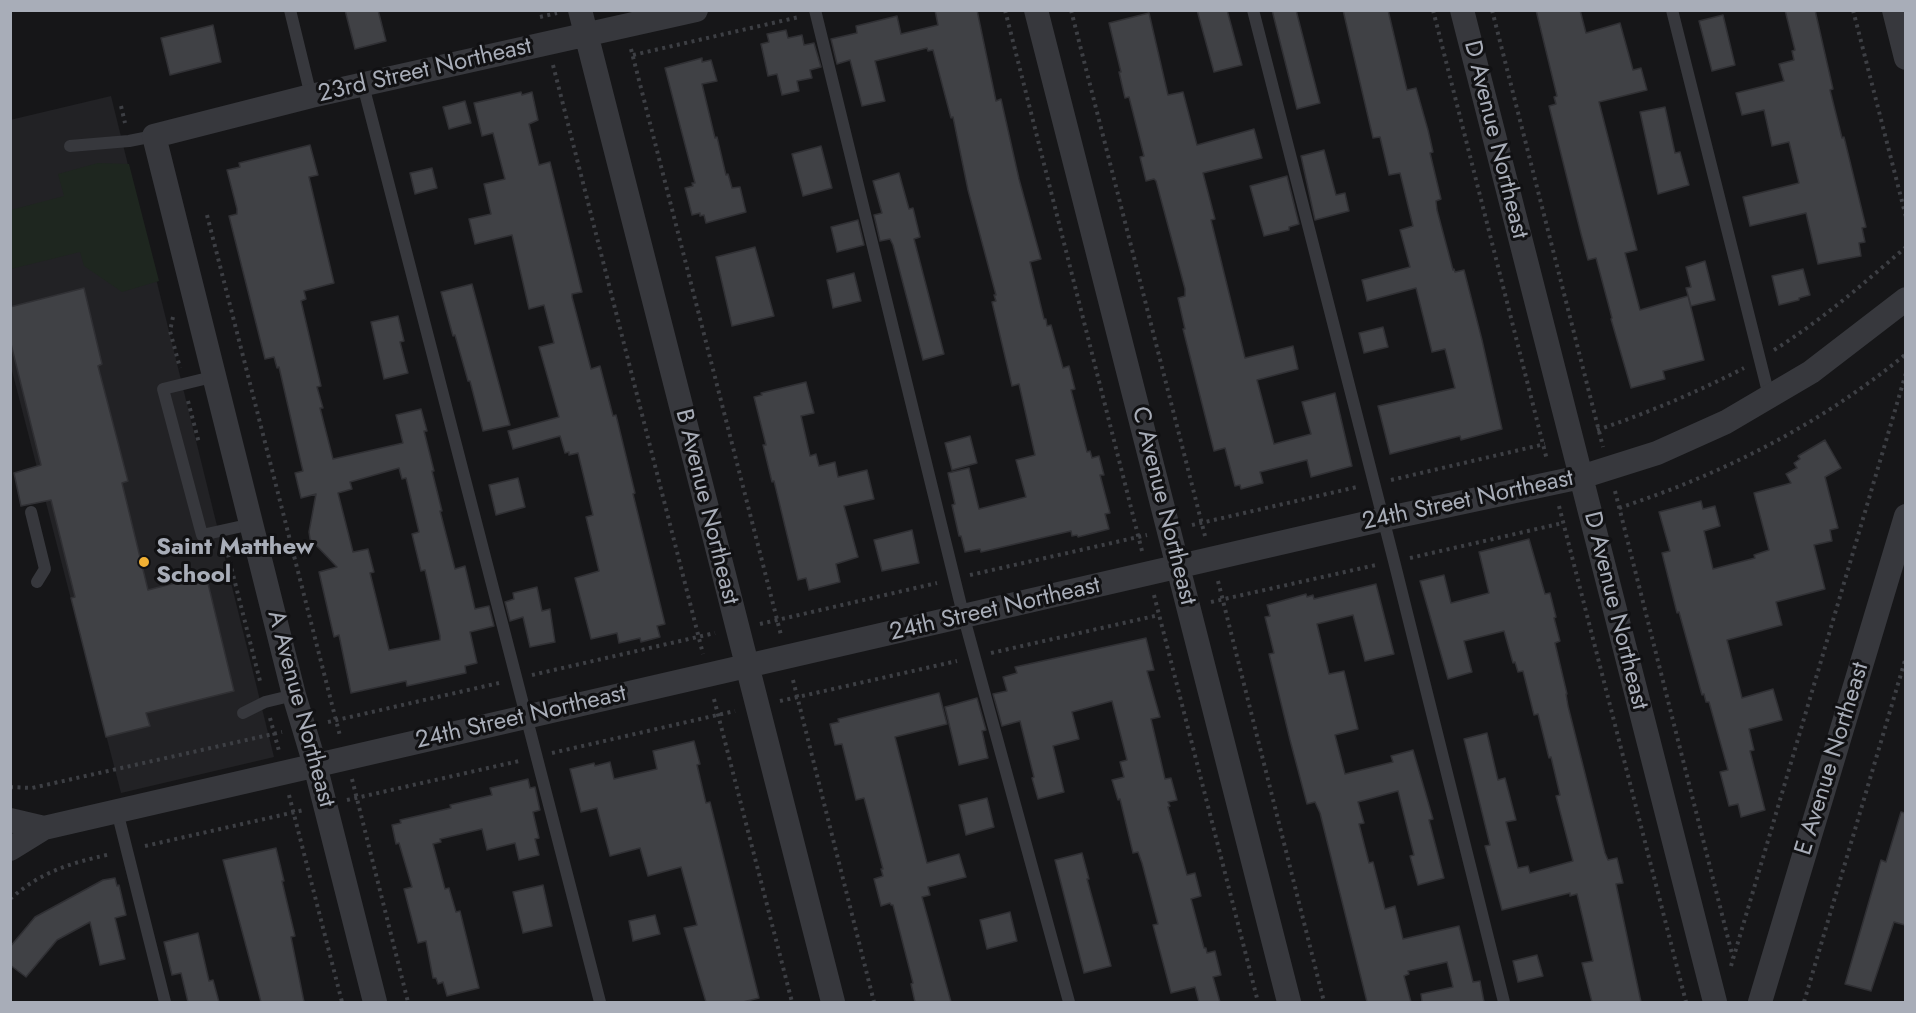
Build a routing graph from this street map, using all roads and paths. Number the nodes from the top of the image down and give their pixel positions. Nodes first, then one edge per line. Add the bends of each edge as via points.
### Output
1 (290, 10) edge
2 (696, 10) edge
3 (1005, 10) edge
4 (1036, 10) edge
5 (1071, 10) edge
6 (1253, 10) edge
7 (1433, 10) edge
8 (1462, 10) edge
9 (1492, 10) edge
10 (1672, 10) edge
11 (1853, 10) edge
12 (1894, 10) edge
13 (573, 11) edge
14 (815, 12) edge
15 (540, 17) dead end
16 (587, 36) junction
17 (629, 40) dead end
18 (633, 55) junction
19 (550, 56) dead end
20 (1905, 58) edge
21 (363, 85) junction
22 (311, 96) junction
23 (121, 106) dead end
24 (154, 136) junction
25 (129, 141) junction
26 (70, 146) dead end
27 (207, 215) dead end
28 (1905, 217) edge
29 (1905, 298) edge
30 (171, 308) dead end
31 (1905, 354) edge
32 (1905, 373) edge
33 (216, 376) junction
34 (184, 384) junction
35 (1769, 396) junction
36 (1604, 447) dead end
37 (201, 452) dead end
38 (1548, 464) dead end
39 (1581, 477) junction
40 (1614, 487) dead end
41 (1558, 502) dead end
42 (1619, 508) junction
43 (1613, 509) dead end
44 (31, 512) dead end
45 (1905, 516) edge
46 (1384, 519) junction
47 (252, 524) junction
48 (222, 531) junction
49 (1207, 544) dead end
50 (1144, 558) dead end
51 (1179, 567) junction
52 (1217, 580) dead end
53 (37, 582) dead end
54 (1154, 594) dead end
55 (964, 618) junction
56 (783, 642) dead end
57 (1905, 657) edge
58 (705, 660) dead end
59 (747, 666) junction
60 (791, 674) dead end
61 (712, 692) dead end
62 (294, 695) junction
63 (797, 698) junction
64 (265, 702) junction
65 (774, 702) dead end
66 (243, 713) dead end
67 (527, 716) junction
68 (289, 731) dead end
69 (274, 734) junction
70 (341, 740) dead end
71 (279, 752) dead end
72 (315, 765) junction
73 (351, 776) dead end
74 (10, 788) edge
75 (288, 792) dead end
76 (310, 809) dead end
77 (117, 811) junction
78 (293, 813) junction
79 (10, 820) edge
80 (44, 828) junction
81 (10, 849) edge
82 (127, 850) junction
83 (10, 899) edge
84 (1734, 958) junction
85 (1731, 968) dead end
86 (165, 1002) edge
87 (342, 1002) edge
88 (375, 1002) edge
89 (408, 1002) edge
90 (600, 1002) edge
91 (792, 1002) edge
92 (833, 1002) edge
93 (874, 1002) edge
94 (1069, 1002) edge
95 (1258, 1002) edge
96 (1289, 1002) edge
97 (1324, 1002) edge
98 (1504, 1002) edge
99 (1686, 1002) edge
100 (1715, 1002) edge
101 (1760, 1002) edge
102 (1804, 1002) edge

1 - 22 lane
2 - 16 street, 23rd Street Northeast
3 - 50 path
4 - 51 street, C Avenue Northeast
5 - 49 path
6 - 46 lane
7 - 38 path
8 - 39 street, D Avenue Northeast
9 - 36 path
10 - 35 lane
11 - 28 path
12 - 20 street
13 - 15 path
13 - 16 street, B Avenue Northeast
14 - 18 path
14 - 55 lane
16 - 21 street, 23rd Street Northeast
16 - 59 street, B Avenue Northeast
17 - 18 path
18 - 56 path
19 - 58 path
21 - 22 street, 23rd Street Northeast
21 - 67 lane
22 - 24 street, 23rd Street Northeast
23 - 25 path
24 - 25 lane
24 - 33 street, A Avenue Northeast
25 - 26 lane
27 - 70 path
29 - 35 street, 24th Street Northeast via 1811,372
30 - 34 path via 170,331
31 - 42 path via 1855,392 1773,443 1707,476
32 - 84 path
33 - 34 lane
33 - 47 street, A Avenue Northeast
34 - 37 path
34 - 48 lane via 163,389 202,535
35 - 39 street, 24th Street Northeast via 1726,422 1657,453
39 - 46 street, 24th Street Northeast
39 - 100 street, D Avenue Northeast
40 - 42 path
41 - 99 path
42 - 43 path
42 - 84 path
44 - 53 lane via 45,570
45 - 101 street, E Avenue Northeast
46 - 51 street, 24th Street Northeast
46 - 98 lane
47 - 48 lane
47 - 62 street, A Avenue Northeast
48 - 64 path
51 - 55 street, 24th Street Northeast
51 - 96 street, C Avenue Northeast
52 - 97 path
54 - 95 path
55 - 59 street, 24th Street Northeast
55 - 94 lane
57 - 102 path
59 - 67 street, 24th Street Northeast
59 - 92 street, B Avenue Northeast
60 - 63 path
61 - 91 path
62 - 64 lane
62 - 72 street, A Avenue Northeast
63 - 65 path
63 - 93 path
64 - 66 lane
64 - 69 path
67 - 72 street, 24th Street Northeast
67 - 90 lane
68 - 69 path
69 - 71 path
69 - 74 path via 32,789
72 - 77 street, 24th Street Northeast
72 - 88 street, A Avenue Northeast
73 - 89 path
75 - 78 path
76 - 78 path
77 - 80 street, 24th Street Northeast
77 - 82 lane
78 - 82 path
78 - 87 path
79 - 80 street, 24th Street Northeast
80 - 81 street, 24th Street Northeast
82 - 83 path via 60,867
82 - 86 lane
84 - 85 path

